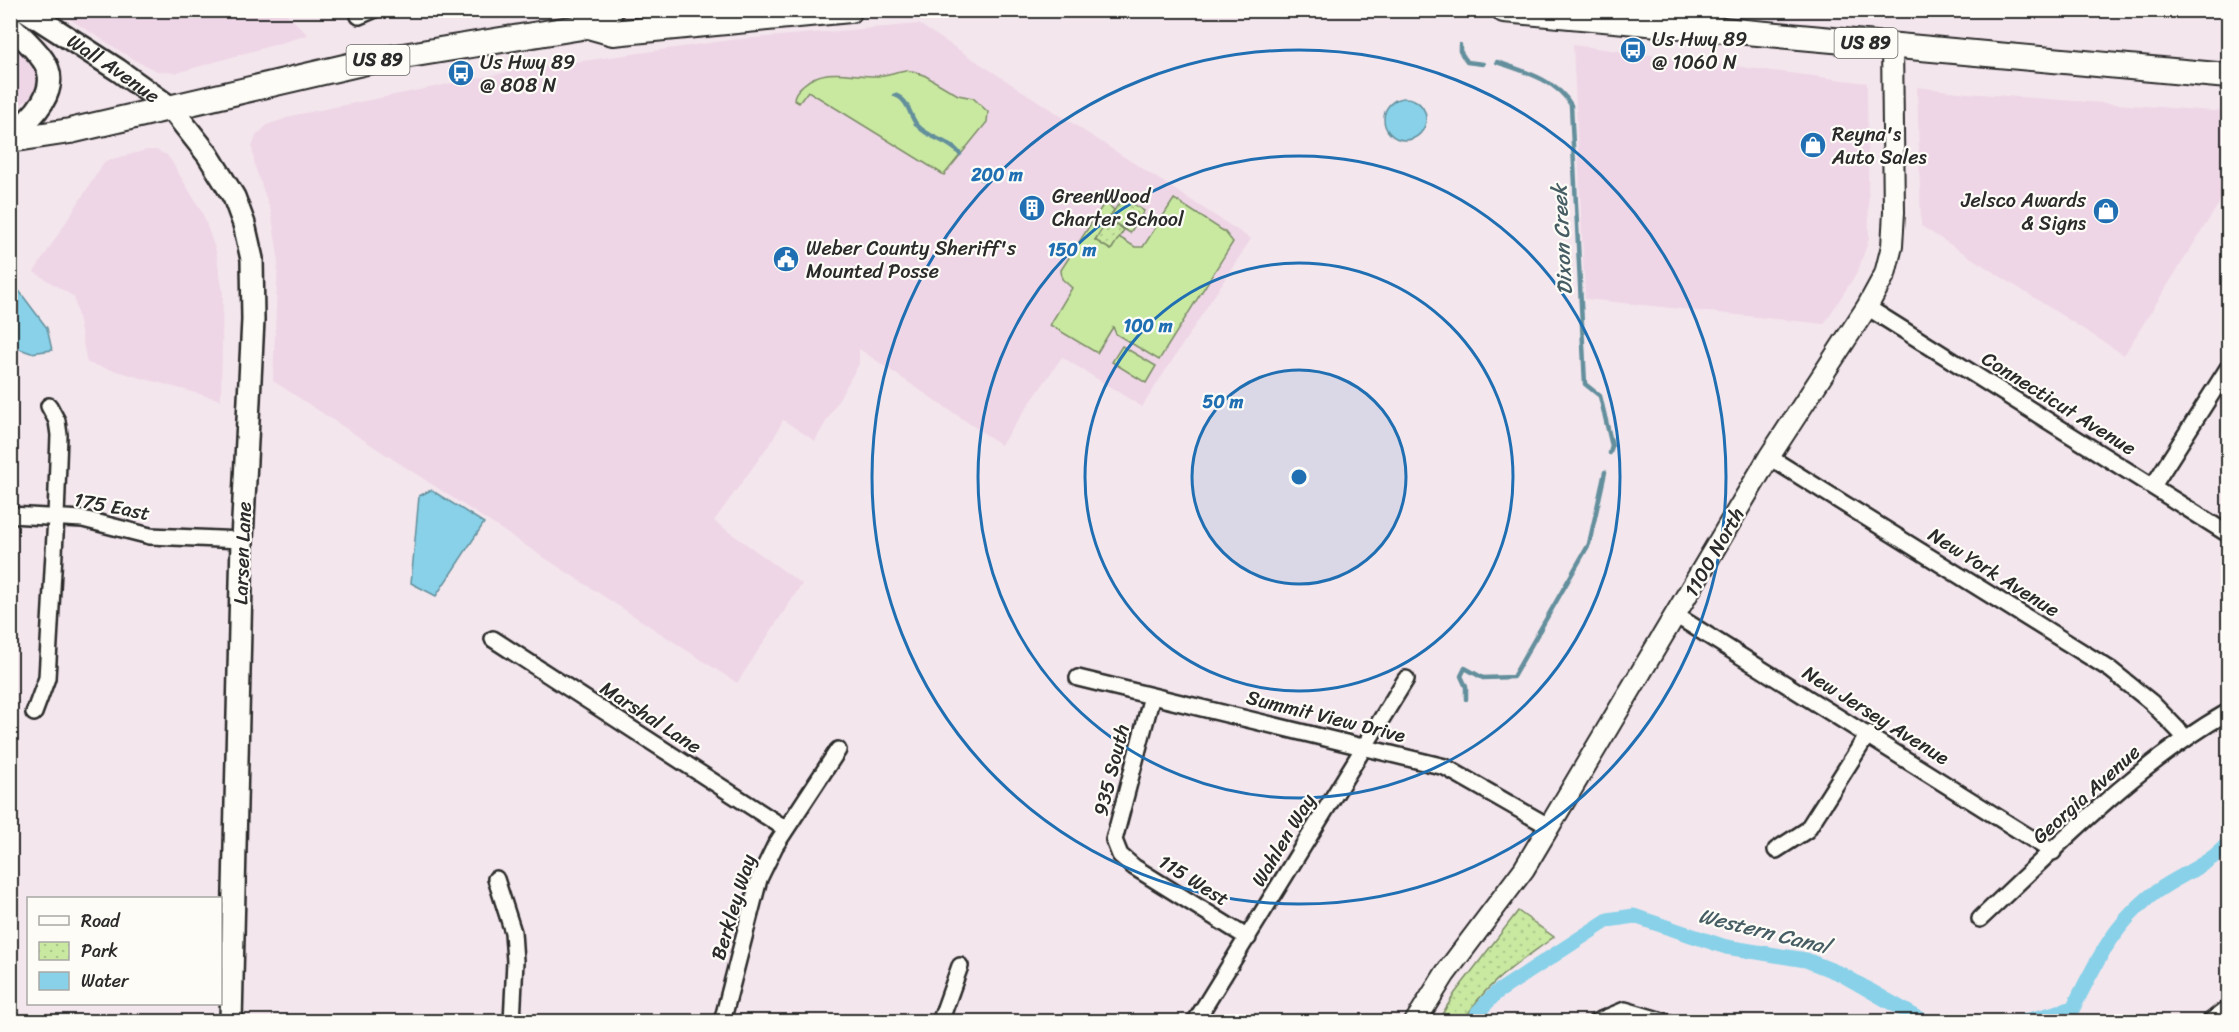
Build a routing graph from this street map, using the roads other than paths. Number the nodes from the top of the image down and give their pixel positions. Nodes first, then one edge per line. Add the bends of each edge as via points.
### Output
1 (25, 10) edge
2 (611, 10) edge
3 (850, 10) edge
4 (1504, 10) edge
5 (587, 18) edge
6 (10, 25) edge
7 (1892, 45) junction
8 (2229, 76) edge
9 (171, 108) junction
10 (10, 134) edge
11 (10, 140) edge
12 (1867, 307) junction
13 (2229, 368) edge
14 (49, 406) dead end
15 (1769, 457) junction
16 (2153, 486) junction
17 (10, 515) edge
18 (56, 517) junction
19 (2229, 534) edge
20 (242, 540) junction
21 (1677, 616) junction
22 (493, 639) dead end
23 (1078, 678) dead end
24 (1406, 680) dead end
25 (1152, 696) junction
26 (2229, 712) edge
27 (34, 713) dead end
28 (1868, 734) junction
29 (2185, 737) junction
30 (1365, 746) junction
31 (838, 750) dead end
32 (1550, 827) junction
33 (786, 829) junction
34 (1776, 850) dead end
35 (2053, 852) junction
36 (1120, 855) joint
37 (496, 879) dead end
38 (1980, 919) dead end
39 (1248, 938) junction
40 (960, 966) dead end
41 (2229, 1008) edge
42 (1599, 1019) edge
43 (231, 1022) edge
44 (512, 1022) edge
45 (722, 1022) edge
46 (940, 1022) edge
47 (1195, 1022) edge
48 (1415, 1022) edge
49 (1666, 1022) edge
50 (2210, 1022) edge

1 - 9 main road, Wall Avenue
2 - 5 main road, US 89
3 - 5 main road, US 89 via 613,33
4 - 7 main road, US 89
5 - 9 main road, US 89 via 366,62
6 - 10 main road via 45,62 51,79 33,115
7 - 8 main road, US 89
7 - 12 street, 1100 North via 1892,246 1885,274
9 - 11 main road, US 89
9 - 20 main road, Larsen Lane via 208,155 234,197 252,259
12 - 15 street, 1100 North
12 - 16 street, Connecticut Avenue
13 - 16 street
14 - 18 street via 59,435
15 - 21 street, 1100 North
15 - 29 street, New York Avenue via 2111,670 2151,702
16 - 19 street, Connecticut Avenue
17 - 18 street, 175 East
18 - 20 street, 175 East via 83,519 150,536
18 - 27 street via 47,678
20 - 43 main road, Larsen Lane
21 - 28 street, New Jersey Avenue
21 - 32 street, 1100 North
22 - 33 street, Marshal Lane
23 - 25 street, Summit View Drive
24 - 30 street, Wahlen Way
25 - 30 street, Summit View Drive
25 - 36 street, 935 South via 1114,840
26 - 29 street, Georgia Avenue
28 - 34 street via 1807,831
28 - 35 street, New Jersey Avenue
29 - 35 street, Georgia Avenue via 2132,778
30 - 32 street, Summit View Drive via 1445,767
30 - 39 street, Wahlen Way
31 - 33 street, Berkley Way
32 - 48 street, 1100 North
33 - 45 street, Berkley Way via 759,879
35 - 38 street, Georgia Avenue
36 - 39 street, 115 West
37 - 44 street via 513,932
39 - 47 street, Wahlen Way
40 - 46 street
41 - 50 street
42 - 49 street via 1625,1010

